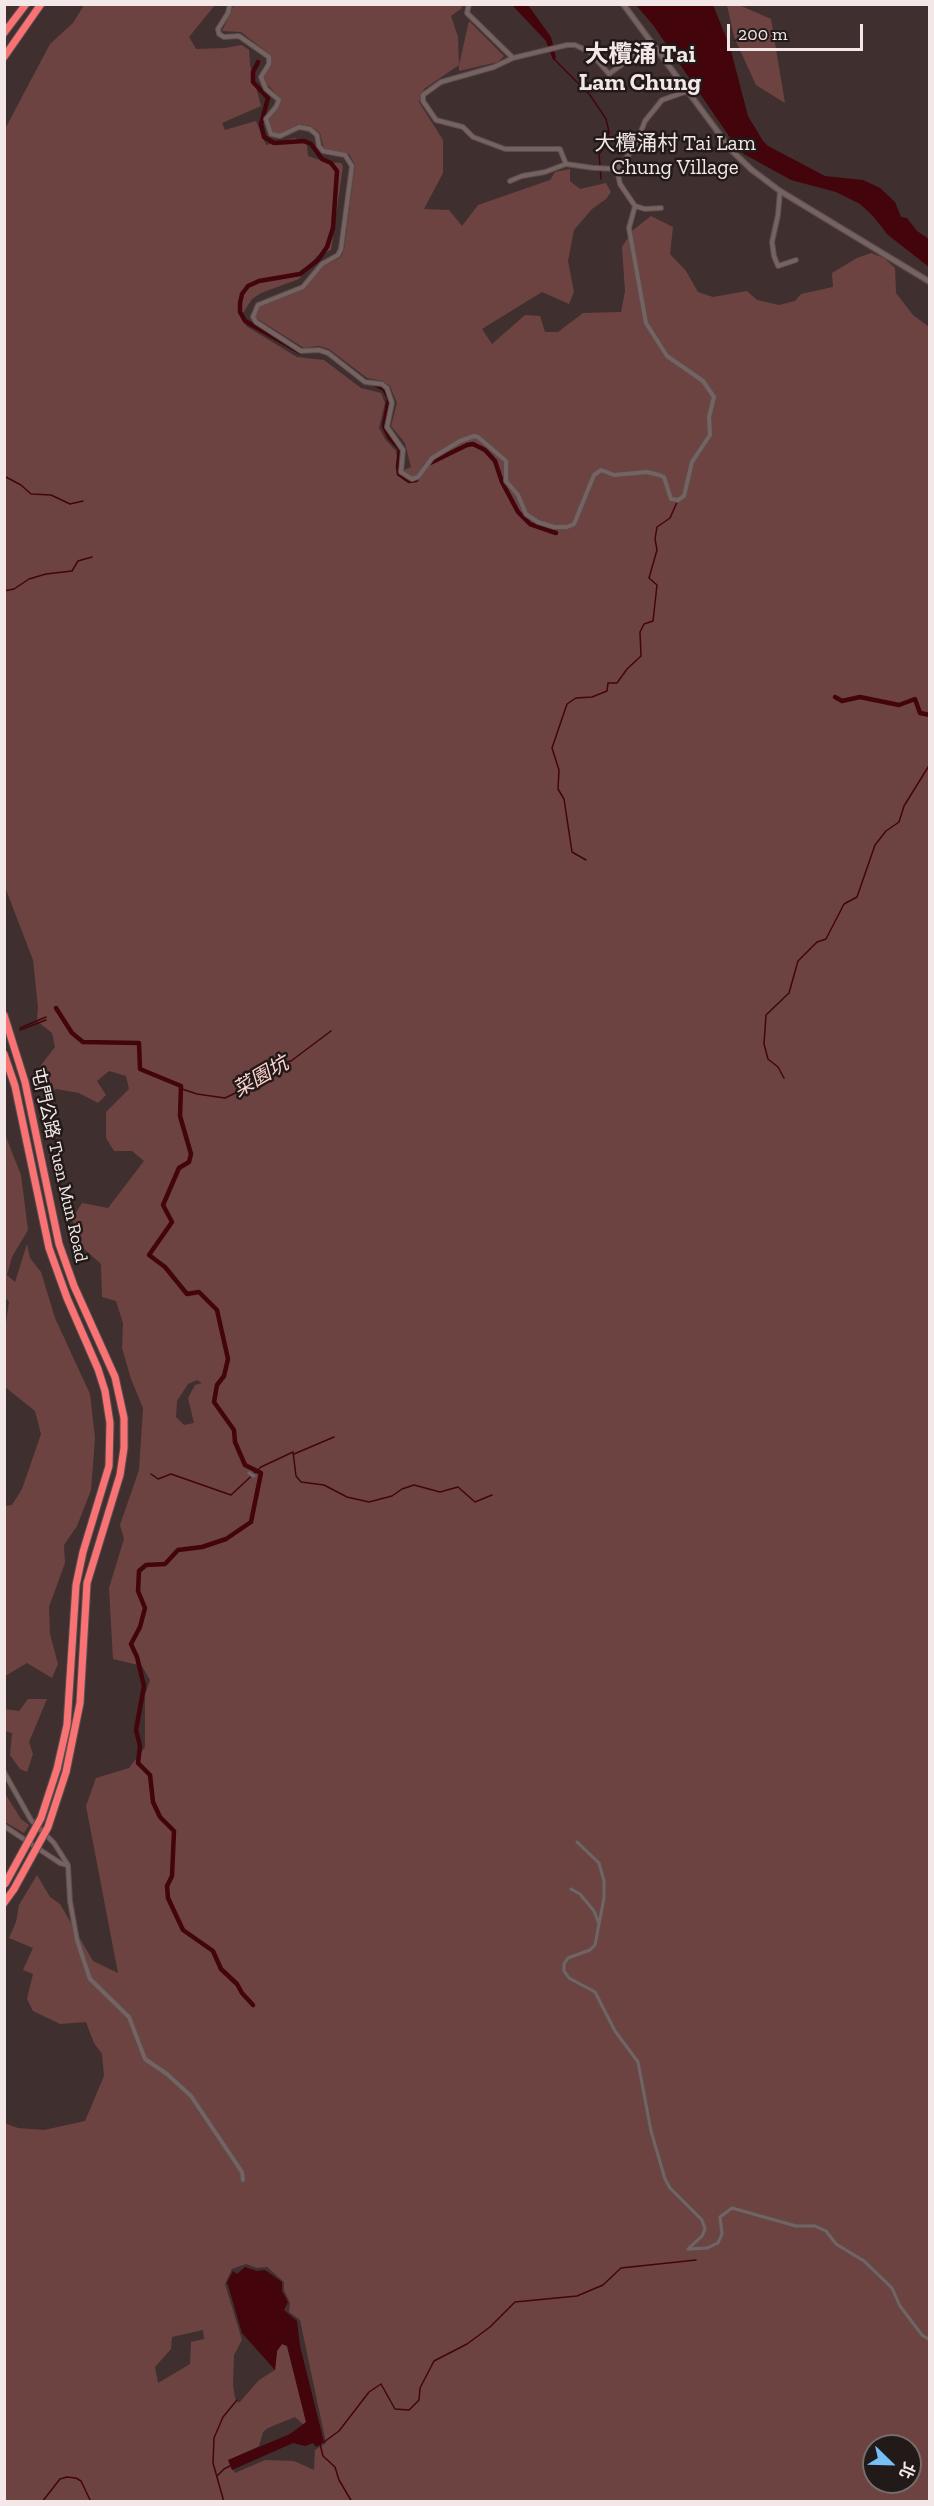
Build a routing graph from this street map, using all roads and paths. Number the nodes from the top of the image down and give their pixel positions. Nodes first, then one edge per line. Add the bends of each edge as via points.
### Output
1 (26, 4) edge
2 (41, 4) edge
3 (230, 4) edge
4 (469, 4) edge
5 (623, 4) edge
6 (4, 33) edge
7 (651, 43) junction
8 (4, 57) edge
9 (513, 58) junction
10 (688, 91) junction
11 (566, 164) junction
12 (617, 169) junction
13 (510, 181) dead end
14 (780, 191) junction
15 (634, 206) junction
16 (661, 208) dead end
17 (796, 260) dead end
18 (930, 282) edge
19 (4, 1016) edge
20 (4, 1054) edge
21 (249, 1473) dead end
22 (254, 1476) dead end
23 (4, 1772) edge
24 (4, 1826) edge
25 (577, 1842) dead end
26 (68, 1865) junction
27 (5, 1885) edge
28 (571, 1889) dead end
29 (4, 1903) edge
30 (600, 1926) junction
31 (243, 2180) dead end
32 (930, 2340) edge

1 - 6 highway
2 - 8 highway
3 - 15 street via 219,34 239,36 269,57 261,77 266,89 278,99 266,119 271,134 279,136 297,128 309,128 317,135 322,150 345,155 352,166 338,255 322,264 303,287 258,305 253,317 303,352 328,353 365,381 387,388 393,403 387,427 404,450 403,475 418,477 432,458 474,436 504,458 506,481 524,510 538,522 567,527 574,524 594,475 601,470 614,475 659,475 664,477 671,499 678,501 684,496 692,462 711,435 709,417 714,397 704,381 667,356 647,326 629,228
4 - 9 street via 466,13
5 - 7 street
7 - 9 street via 609,74 590,52 575,45
7 - 10 street
9 - 11 street via 441,82 423,95 423,101 436,120 464,127 473,137 505,149 560,149
10 - 12 street via 662,100 645,121 635,147
10 - 14 street via 732,151
11 - 12 street
11 - 13 street
12 - 15 street via 620,184
14 - 17 street via 772,242 774,256 778,266
14 - 18 street
15 - 16 street
19 - 29 highway, 屯門公路 Tuen Mun Road, bridge via 25,1082 59,1244 115,1377 124,1418 120,1474 87,1584 80,1703 66,1772 48,1827
20 - 27 highway, 屯門公路 Tuen Mun Road, bridge via 15,1086 48,1248 98,1368 110,1423 109,1466 76,1585 68,1715 57,1769 41,1818
21 - 22 street
23 - 26 street via 31,1820 54,1843
24 - 26 street
25 - 30 street via 599,1863 604,1889
26 - 31 street via 77,1940 90,1979 129,2017 145,2059 191,2096 242,2172
28 - 30 street via 594,1911
30 - 32 street via 594,1946 568,1958 564,1969 569,1978 596,1992 615,2031 638,2062 665,2179 702,2220 705,2229 688,2250 718,2242 722,2234 720,2217 732,2208 795,2226 815,2226 864,2261 892,2288 900,2306

